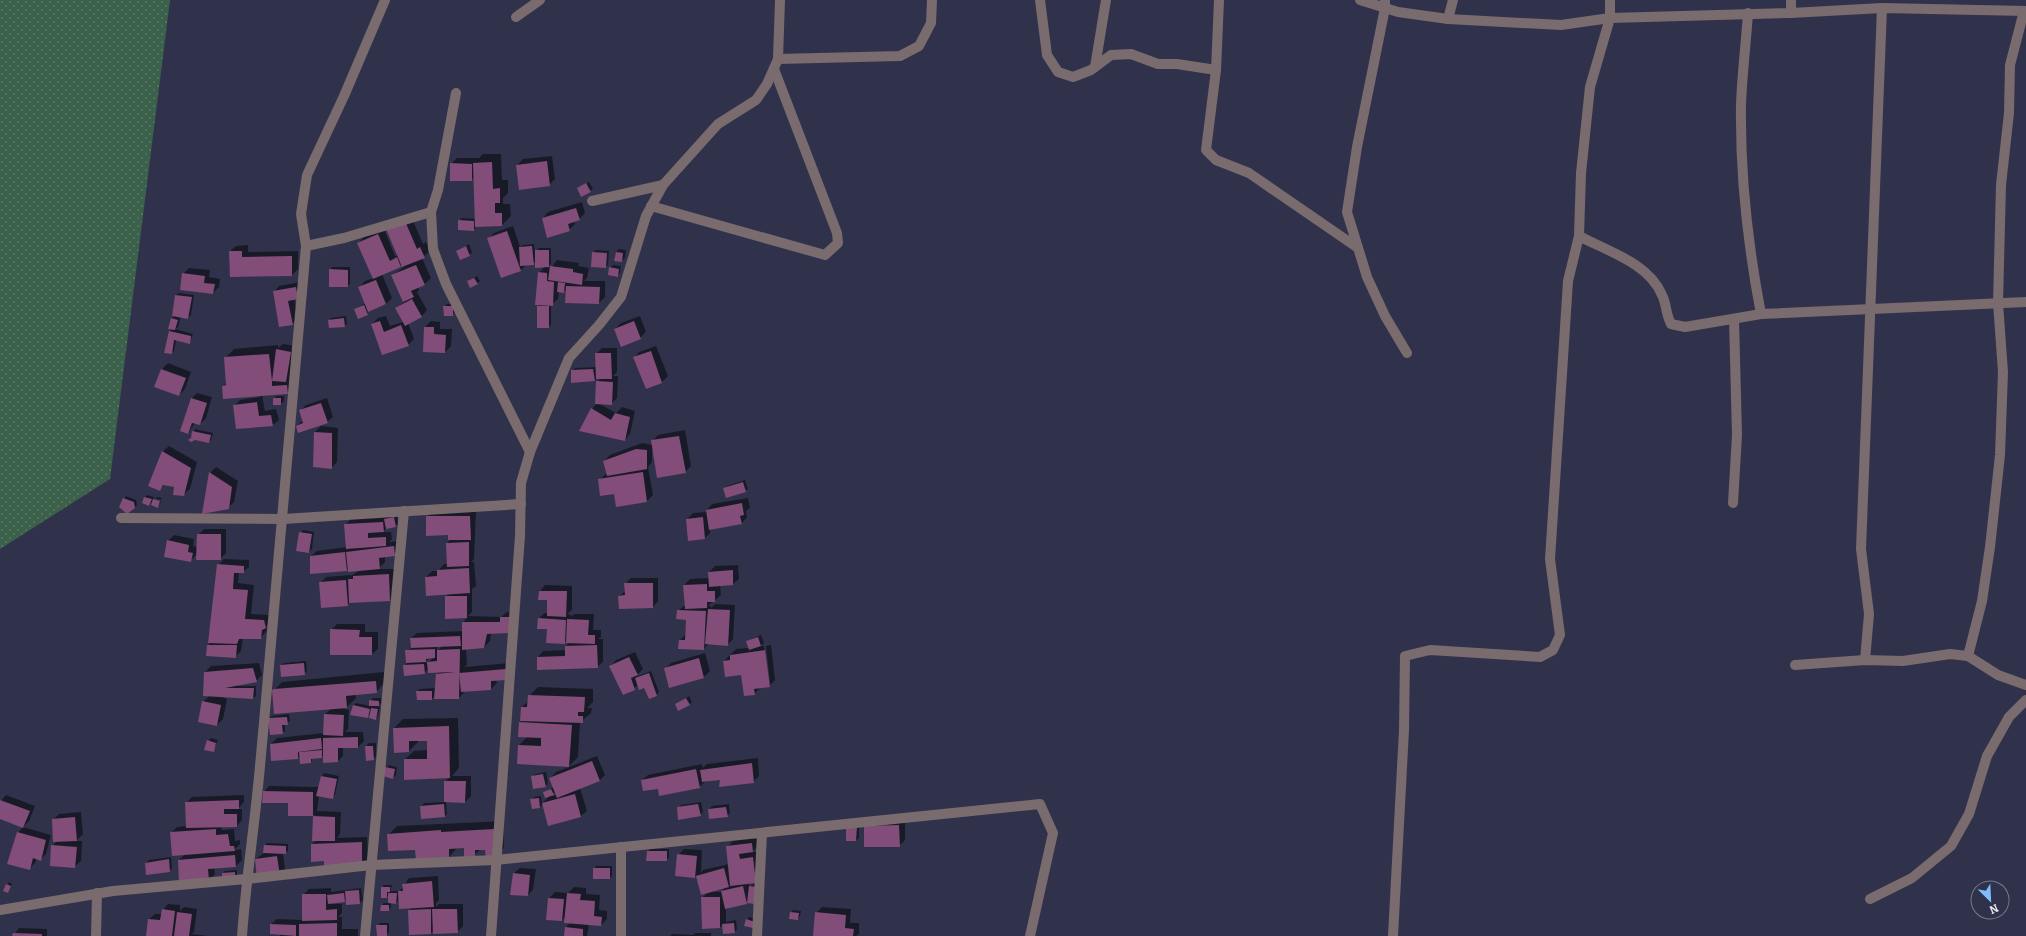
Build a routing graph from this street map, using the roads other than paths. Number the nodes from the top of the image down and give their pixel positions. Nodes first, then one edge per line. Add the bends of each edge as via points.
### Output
1 (385, 0) edge
2 (540, 0) edge
3 (780, 0) edge
4 (932, 0) edge
5 (1040, 0) edge
6 (1106, 0) edge
7 (1219, 0) edge
8 (1360, 0) edge
9 (1453, 0) edge
10 (1610, 0) edge
11 (1791, 0) edge
12 (1385, 4) edge
13 (1882, 8) junction
14 (2025, 11) edge
15 (1791, 12) junction
16 (1748, 13) junction
17 (516, 17) dead end
18 (1610, 18) junction
19 (1448, 19) junction
20 (778, 59) junction
21 (1095, 67) junction
22 (774, 69) junction
23 (1216, 70) junction
24 (456, 93) dead end
25 (663, 185) junction
26 (592, 201) dead end
27 (652, 206) junction
28 (431, 212) junction
29 (1579, 236) junction
30 (306, 246) junction
31 (1358, 248) junction
32 (2026, 302) edge
33 (1998, 303) junction
34 (1870, 309) junction
35 (1761, 314) junction
36 (1734, 319) junction
37 (1407, 353) dead end
38 (530, 452) junction
39 (1733, 503) dead end
40 (521, 504) junction
41 (404, 510) junction
42 (121, 518) dead end
43 (283, 519) junction
44 (1968, 656) junction
45 (1865, 660) junction
46 (1795, 664) dead end
47 (2026, 685) edge
48 (2026, 700) edge
49 (762, 833) junction
50 (621, 847) junction
51 (496, 860) junction
52 (370, 865) junction
53 (246, 879) junction
54 (97, 893) junction
55 (1870, 899) dead end
56 (0, 910) edge
57 (96, 936) edge
58 (242, 936) edge
59 (365, 936) edge
60 (491, 936) edge
61 (621, 936) edge
62 (757, 936) edge
63 (1030, 936) edge
64 (1393, 936) edge

1 - 30 street via 307,175 301,214
2 - 17 street
3 - 20 street
4 - 20 street via 931,23 920,46 900,56
5 - 21 street via 1047,55 1058,72 1073,78
6 - 21 street
7 - 23 street
8 - 12 street
9 - 19 street
10 - 18 street
11 - 15 street
12 - 19 street via 1398,12
12 - 31 street via 1356,147 1347,212
13 - 14 street
13 - 15 street
13 - 34 street
14 - 33 street via 2010,65 2009,112 2001,186
15 - 16 street
16 - 18 street
16 - 35 street via 1741,104 1744,182 1755,284
18 - 19 street via 1561,25
18 - 29 street via 1590,87 1581,173
20 - 22 street
21 - 23 street via 1111,55 1131,54 1158,64
22 - 25 street via 756,100 718,124
22 - 27 street via 837,233 838,243 825,255
23 - 31 street via 1206,150 1216,160 1249,173
24 - 28 street via 438,190
25 - 26 street
25 - 27 street
27 - 38 street via 646,216 621,297 569,358
28 - 30 street via 344,238
28 - 38 street via 433,250 446,284
29 - 36 street via 1618,255 1654,280 1663,296 1666,314 1671,324 1685,326
29 - 64 street via 1568,281 1550,559 1560,634 1553,650 1540,657 1430,650 1405,656 1404,730
30 - 43 street
31 - 37 street via 1367,277 1385,316
32 - 33 street
33 - 34 street
33 - 44 street via 2003,372 2000,455 1982,601
34 - 35 street
34 - 45 street via 1862,549 1869,614
35 - 36 street
36 - 39 street via 1737,435
38 - 40 street via 522,483
40 - 41 street
40 - 51 street
41 - 43 street
41 - 52 street
42 - 43 street
43 - 53 street via 260,768
44 - 45 street via 1950,654 1903,662
44 - 47 street via 1998,675
45 - 46 street
48 - 55 street via 2009,717 1987,756 1969,814 1951,846 1912,878
49 - 50 street
49 - 62 street
49 - 63 street via 1040,804 1053,833
50 - 51 street
50 - 61 street
51 - 52 street
51 - 60 street
52 - 53 street
52 - 59 street
53 - 54 street
53 - 58 street
54 - 56 street
54 - 57 street

